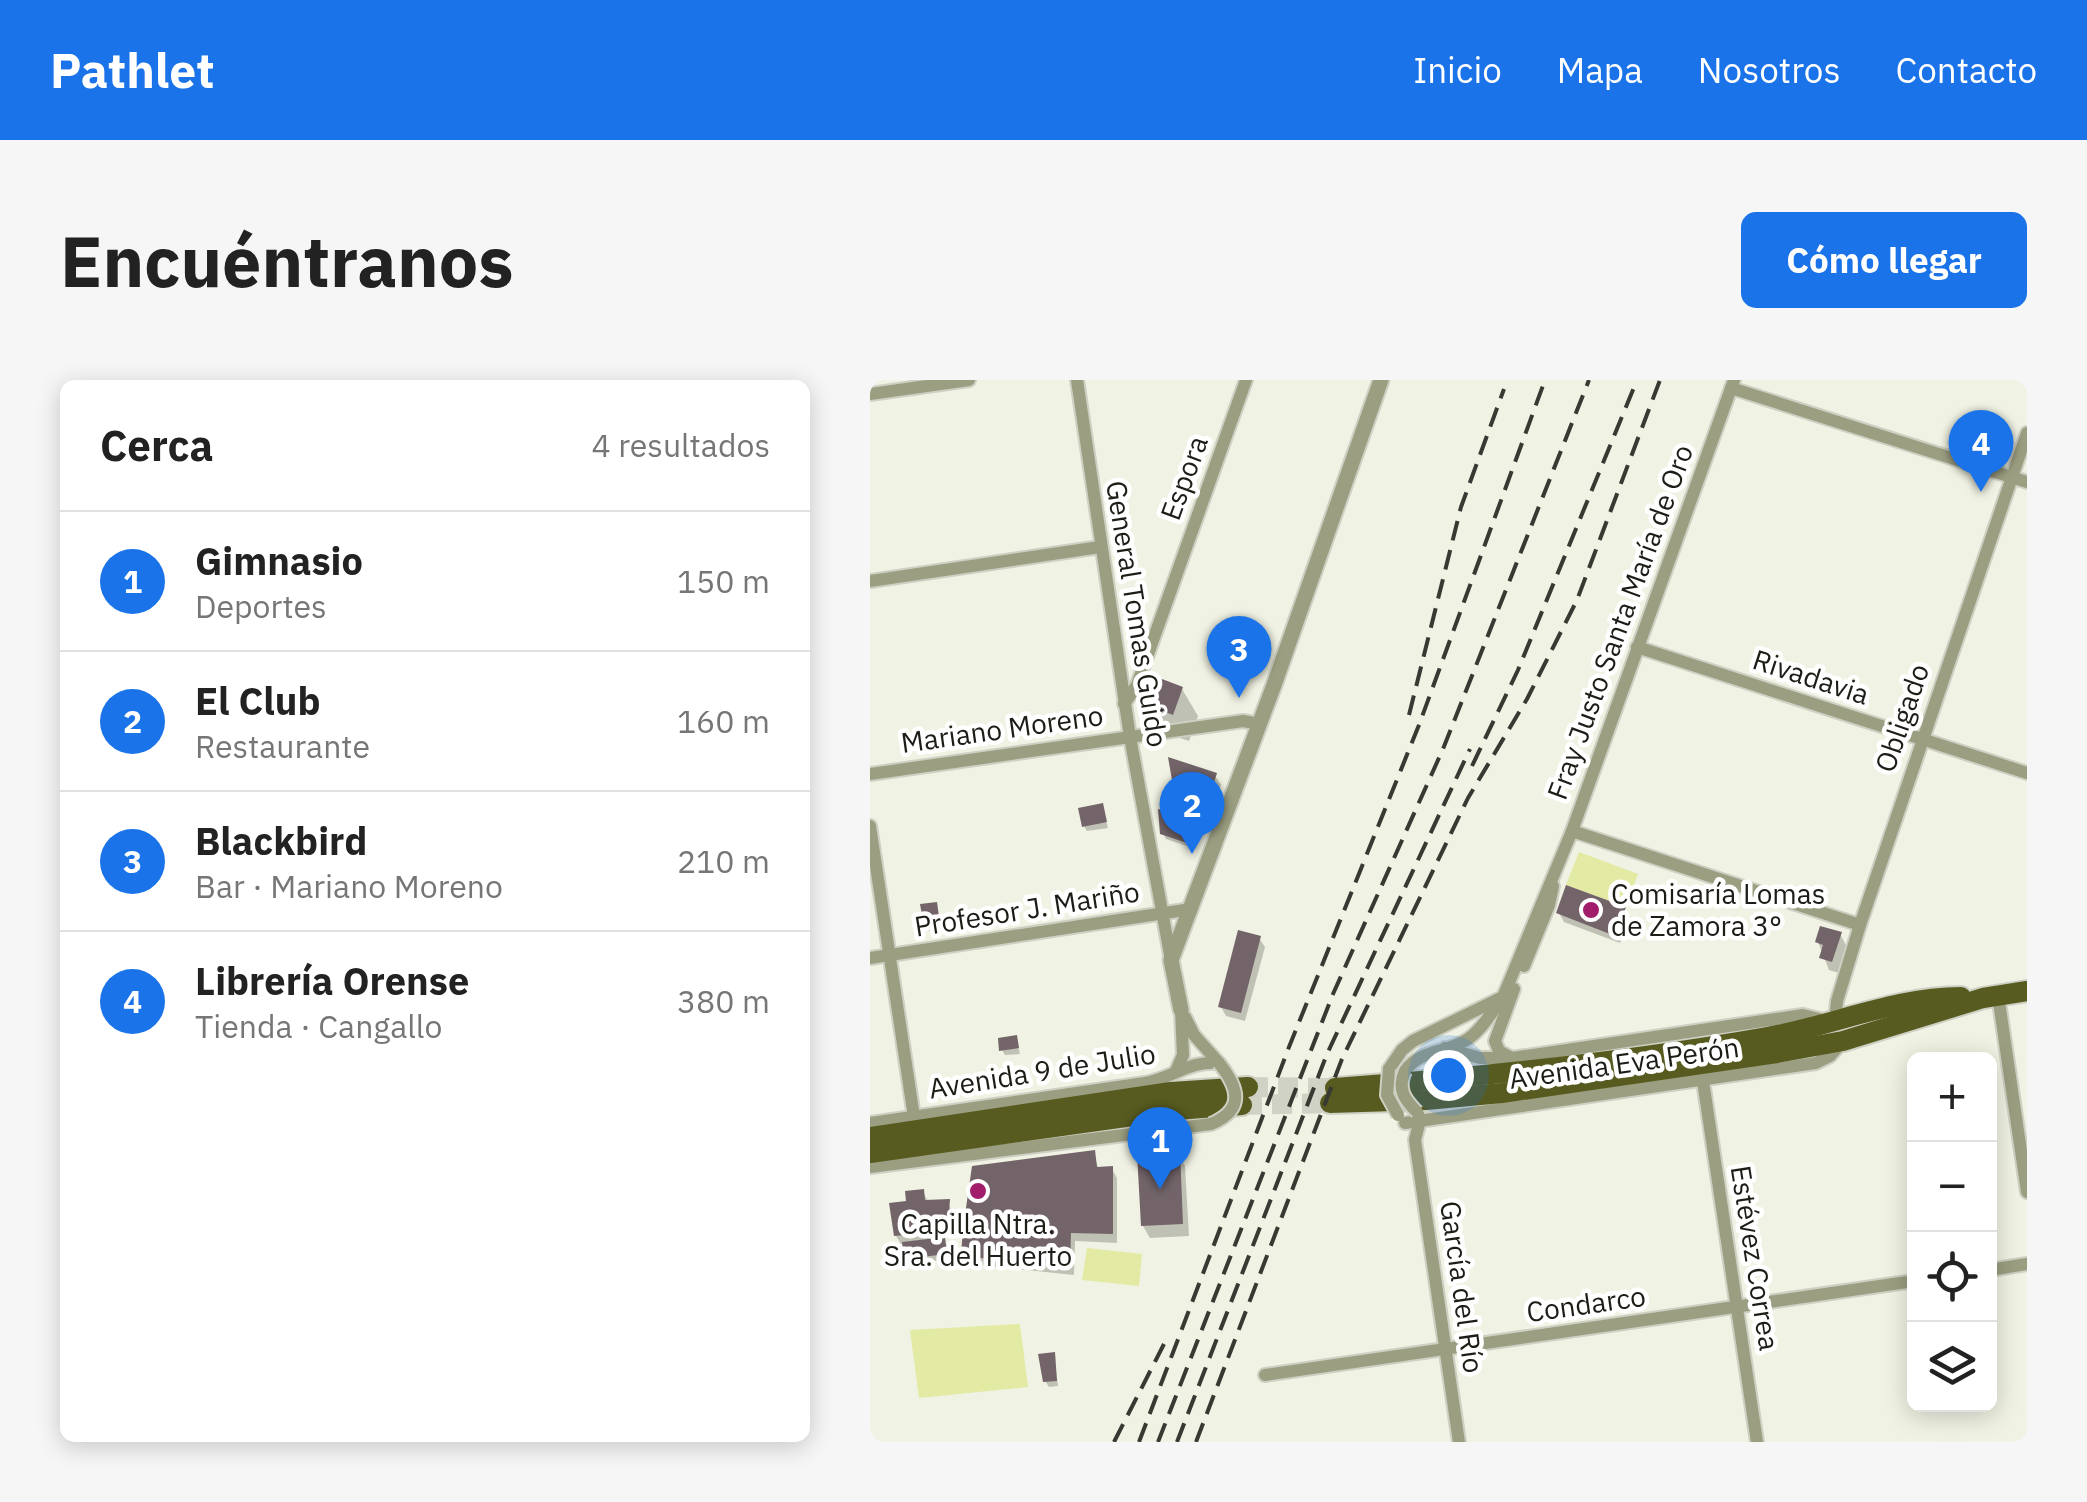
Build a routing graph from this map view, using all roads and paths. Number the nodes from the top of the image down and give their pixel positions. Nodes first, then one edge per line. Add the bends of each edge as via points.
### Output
1 (969, 380) edge
2 (1076, 380) edge
3 (1246, 380) edge
4 (1381, 380) edge
5 (1732, 384) edge
6 (870, 394) edge
7 (2027, 433) edge
8 (2012, 478) junction
9 (2027, 482) edge
10 (1100, 547) junction
11 (870, 581) edge
12 (1637, 647) junction
13 (1124, 704) junction
14 (1260, 724) junction
15 (1130, 736) junction
16 (1920, 739) junction
17 (2027, 773) edge
18 (870, 774) edge
19 (870, 826) edge
20 (1572, 831) junction
21 (1192, 909) junction
22 (1162, 913) junction
23 (1860, 925) junction
24 (890, 954) junction
25 (870, 958) edge
26 (1172, 960) junction
27 (2027, 991) edge
28 (1507, 996) junction
29 (1991, 996) junction
30 (1181, 1010) junction
31 (1839, 1032) junction
32 (1445, 1048) junction
33 (1512, 1058) junction
34 (1218, 1063) junction
35 (1174, 1074) junction
36 (1702, 1080) junction
37 (1333, 1096) tunnel mouth
38 (1419, 1116) junction
39 (914, 1117) junction
40 (1402, 1119) junction
41 (870, 1124) edge
42 (870, 1137) edge
43 (1415, 1140) junction
44 (870, 1154) edge
45 (870, 1167) edge
46 (2027, 1192) edge
47 (2027, 1264) edge
48 (1997, 1269) edge
49 (1907, 1282) edge
50 (1737, 1308) junction
51 (1446, 1349) junction
52 (1265, 1375) dead end
53 (1459, 1442) edge
54 (1757, 1442) edge

1 - 6 street
2 - 10 street, General Tomas Guido
3 - 13 street, Espora
4 - 14 street
5 - 8 street
5 - 12 street, Fray Justo Santa María de Oro
7 - 8 street, Obligado
8 - 9 street
8 - 16 street, Obligado
10 - 11 street
10 - 13 street, General Tomas Guido
12 - 16 street, Rivadavia
12 - 20 street, Fray Justo Santa María de Oro
13 - 15 street, General Tomas Guido
14 - 15 street, Mariano Moreno
14 - 21 street
15 - 18 street, Mariano Moreno
15 - 22 street, General Tomas Guido
16 - 17 street, Rivadavia
16 - 23 street, Obligado
19 - 24 street
20 - 23 street
20 - 28 street, Fray Justo Santa María de Oro
21 - 22 street, Profesor J. Mariño
21 - 26 street
22 - 24 street, Profesor J. Mariño
22 - 26 street, General Tomas Guido
23 - 31 street, Obligado via 1837,1002
24 - 25 street, Profesor J. Mariño
24 - 39 street
26 - 30 street
27 - 29 main road
28 - 32 street via 1478,1031
28 - 33 street, Fray Justo Santa María de Oro via 1495,1041 1498,1052
28 - 40 street, García del Río, bridge via 1402,1050 1390,1069 1387,1095
29 - 31 main road via 1922,999
29 - 46 street
30 - 34 street
30 - 35 street via 1182,1055
31 - 33 street, Avenida Eva Perón via 1803,1015
31 - 36 street, Avenida Eva Perón via 1830,1056 1816,1063
31 - 37 main road
32 - 33 street, Avenida Eva Perón
32 - 38 street, bridge via 1421,1055 1405,1071 1401,1090
34 - 35 street, Avenida 9 de Julio via 1198,1062
34 - 45 street, bridge via 1234,1084 1235,1098 1228,1114 1211,1124
35 - 39 street, Avenida 9 de Julio
36 - 38 street, Avenida Eva Perón
36 - 50 street, Estévez Correa
38 - 40 street, Avenida Eva Perón
38 - 43 street, García del Río
39 - 41 street, Avenida 9 de Julio
40 - 43 street, García del Río
42 - 44 main road via 1171,1092 1245,1096
43 - 51 street, García del Río
47 - 48 street
49 - 50 street, Condarco
50 - 51 street, Condarco
50 - 54 street, Estévez Correa
51 - 52 street, Condarco
51 - 53 street, García del Río

